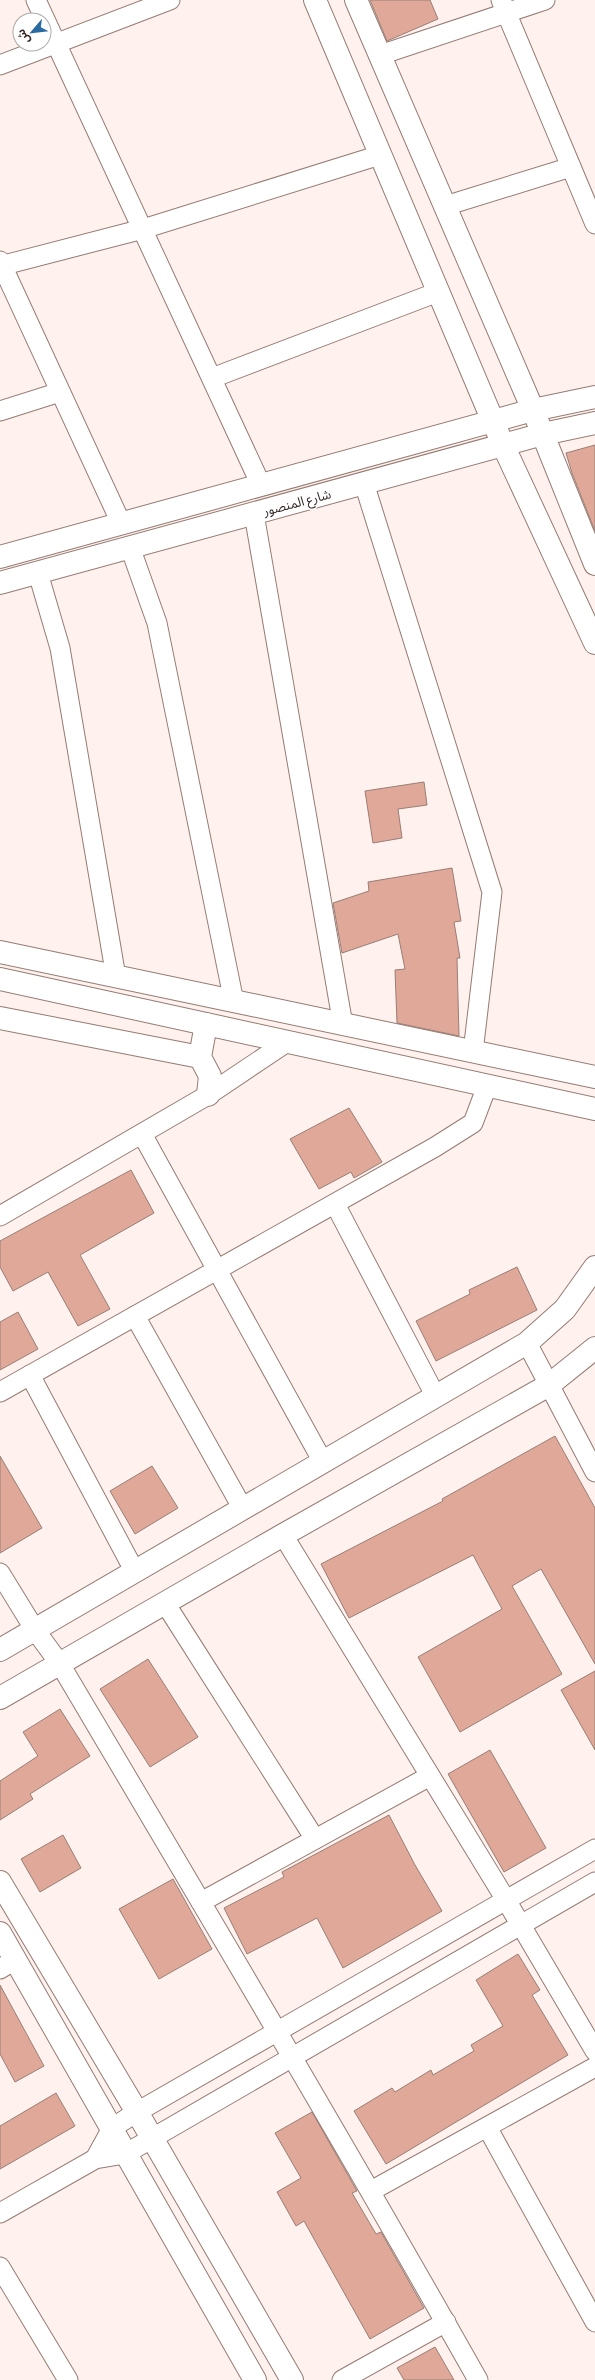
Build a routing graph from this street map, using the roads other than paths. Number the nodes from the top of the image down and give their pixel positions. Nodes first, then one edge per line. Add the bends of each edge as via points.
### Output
1 (36, 0) edge
2 (170, 0) edge
3 (315, 0) edge
4 (356, 0) edge
5 (545, 0) edge
6 (504, 7) edge
7 (56, 44) junction
8 (380, 55) junction
9 (0, 65) edge
10 (380, 155) junction
11 (571, 167) junction
12 (445, 206) junction
13 (595, 224) edge
14 (143, 229) junction
15 (1, 264) edge
16 (438, 292) junction
17 (212, 378) junction
18 (60, 392) junction
19 (595, 397) edge
20 (533, 410) junction
21 (0, 411) edge
22 (493, 421) junction
23 (595, 423) edge
24 (543, 434) junction
25 (503, 445) junction
26 (364, 483) junction
27 (261, 485) junction
28 (254, 514) junction
29 (121, 523) junction
30 (130, 548) junction
31 (0, 557) edge
32 (595, 564) edge
33 (38, 573) junction
34 (0, 583) edge
35 (595, 643) edge
36 (0, 952) edge
37 (116, 977) junction
38 (0, 979) edge
39 (234, 1002) junction
40 (0, 1018) edge
41 (206, 1024) junction
42 (343, 1024) junction
43 (287, 1042) junction
44 (474, 1052) junction
45 (200, 1057) junction
46 (595, 1077) edge
47 (487, 1086) junction
48 (208, 1095) junction
49 (595, 1109) edge
50 (142, 1134) junction
51 (335, 1204) junction
52 (0, 1216) edge
53 (595, 1267) edge
54 (216, 1271) junction
55 (135, 1316) junction
56 (527, 1344) junction
57 (595, 1348) edge
58 (30, 1375) junction
59 (549, 1385) junction
60 (0, 1392) edge
61 (436, 1397) junction
62 (323, 1462) junction
63 (595, 1472) edge
64 (243, 1509) junction
65 (283, 1535) junction
66 (135, 1572) junction
67 (0, 1573) edge
68 (165, 1603) junction
69 (35, 1630) junction
70 (0, 1650) edge
71 (60, 1664) junction
72 (0, 1698) edge
73 (430, 1776) junction
74 (315, 1839) junction
75 (595, 1849) edge
76 (0, 1882) edge
77 (595, 1882) edge
78 (506, 1900) junction
79 (202, 1902) junction
80 (520, 1924) junction
81 (0, 1932) edge
82 (8, 1964) edge
83 (277, 2030) junction
84 (595, 2051) edge
85 (292, 2056) junction
86 (595, 2067) edge
87 (137, 2112) junction
88 (487, 2127) junction
89 (112, 2128) junction
90 (151, 2138) junction
91 (125, 2154) junction
92 (95, 2158) junction
93 (371, 2191) junction
94 (0, 2213) edge
95 (0, 2267) edge
96 (446, 2322) junction
97 (595, 2322) edge
98 (68, 2380) edge
99 (255, 2380) edge
100 (292, 2380) edge
101 (342, 2380) edge
102 (478, 2380) edge

1 - 7 street
2 - 7 street
3 - 10 main road
4 - 8 main road
5 - 6 street
6 - 8 street
6 - 11 street
7 - 9 street
7 - 14 street
8 - 12 main road
10 - 14 street
10 - 16 main road
11 - 12 street
11 - 13 street
12 - 20 main road
14 - 15 street
14 - 17 street
15 - 18 street
16 - 17 street
16 - 22 main road
17 - 27 street
18 - 21 street
18 - 29 street
19 - 20 main road, شارع المنصور
20 - 22 main road, شارع المنصور
20 - 24 main road
22 - 25 main road
22 - 27 main road, شارع المنصور
23 - 24 main road, شارع المنصور
24 - 25 main road, شارع المنصور
24 - 32 main road
25 - 26 main road, شارع المنصور
25 - 35 main road
26 - 28 main road, شارع المنصور
26 - 44 street via 492,892
27 - 29 main road, شارع المنصور
28 - 30 main road, شارع المنصور
28 - 42 street
29 - 30 main road
29 - 31 main road, شارع المنصور
30 - 33 main road, شارع المنصور
30 - 39 street via 157,623
33 - 34 main road, شارع المنصور
33 - 37 street via 60,648
36 - 37 main road
37 - 39 main road
38 - 41 main road
39 - 42 main road
40 - 45 main road
41 - 43 main road
41 - 45 main road
42 - 44 main road
43 - 47 main road
43 - 48 street
44 - 46 main road
45 - 48 main road via 210,1076
47 - 49 main road
47 - 51 street via 473,1123
48 - 50 street
50 - 52 street
50 - 54 street
51 - 54 street
51 - 61 street
53 - 56 main road via 565,1310
54 - 55 street
54 - 62 street
55 - 58 street
55 - 64 street
56 - 59 street
56 - 61 main road
57 - 59 main road
58 - 60 street
58 - 66 street
59 - 63 street
59 - 65 main road
61 - 62 main road
62 - 64 main road
64 - 66 main road
65 - 68 main road
65 - 73 street
66 - 69 main road
67 - 69 street
68 - 71 main road
68 - 74 street
69 - 70 main road
69 - 71 street
71 - 72 main road
71 - 79 street
73 - 74 street
73 - 78 street
74 - 79 street
75 - 78 street
76 - 87 main road
77 - 80 street
78 - 80 street
78 - 83 street
79 - 83 street
80 - 84 street
80 - 85 street
81 - 82 main road
82 - 89 main road
83 - 85 street
83 - 87 street
85 - 90 street
85 - 93 street
86 - 88 street
87 - 89 street
87 - 90 main road
88 - 93 street
88 - 97 street
89 - 91 main road
89 - 92 street
90 - 91 street
90 - 100 main road
91 - 92 street
91 - 99 main road
92 - 94 street
93 - 96 street
95 - 98 street
96 - 101 street
96 - 102 street

